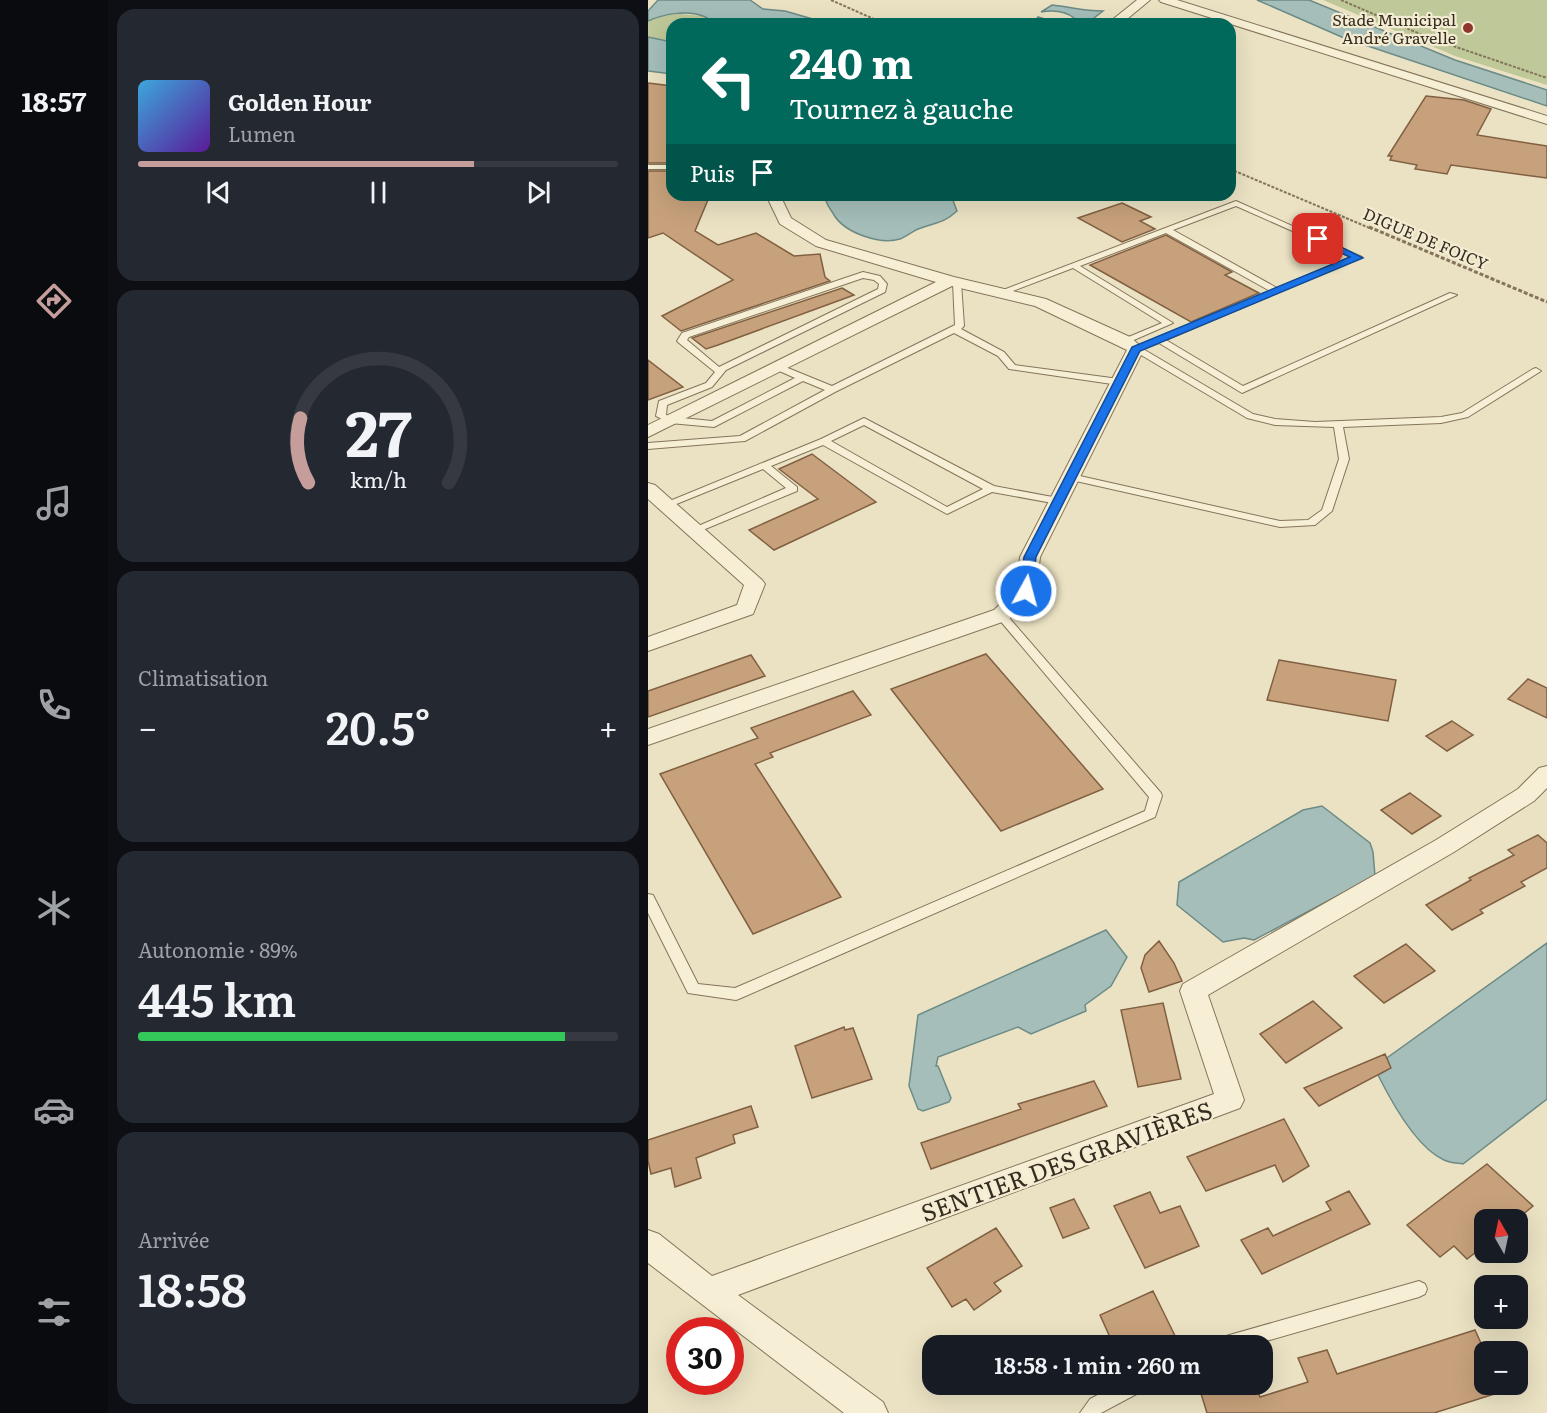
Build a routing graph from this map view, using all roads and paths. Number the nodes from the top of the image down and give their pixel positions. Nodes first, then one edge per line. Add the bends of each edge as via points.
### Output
1 (831, 0) edge
2 (1144, 0) edge
3 (1165, 0) edge
4 (1341, 0) edge
5 (872, 18) edge
6 (1121, 18) edge
7 (1222, 18) edge
8 (1236, 22) edge
9 (1547, 78) edge
10 (1547, 120) edge
11 (666, 167) edge
12 (648, 168) edge
13 (1236, 171) edge
14 (776, 201) edge
15 (1167, 230) junction
16 (1073, 265) junction
17 (953, 282) junction
18 (1277, 291) junction
19 (1002, 292) junction
20 (1453, 295) dead end
21 (1547, 302) edge
22 (954, 329) junction
23 (1159, 339) junction
24 (1130, 345) junction
25 (778, 367) junction
26 (1536, 371) dead end
27 (720, 372) junction
28 (803, 378) junction
29 (1119, 382) junction
30 (831, 390) junction
31 (670, 420) junction
32 (1338, 424) junction
33 (648, 432) edge
34 (824, 441) junction
35 (648, 446) edge
36 (764, 465) junction
37 (1071, 477) junction
38 (648, 489) edge
39 (991, 489) junction
40 (1058, 501) junction
41 (665, 505) junction
42 (694, 530) junction
43 (1001, 615) junction
44 (648, 644) edge
45 (648, 737) edge
46 (1547, 774) edge
47 (648, 899) edge
48 (648, 1244) edge
49 (1419, 1289) dead end
50 (708, 1292) junction
51 (1258, 1335) edge
52 (1117, 1395) edge
53 (871, 1413) edge
54 (1089, 1413) edge

1 - 5 path
2 - 6 street
3 - 7 street
4 - 9 path via 1428,37
8 - 10 street
11 - 12 lane
13 - 21 path, DIGUE DE FOICY
14 - 17 street via 785,221 821,243
15 - 16 lane
15 - 18 lane
15 - 18 lane via 1236,203 1358,258
16 - 19 lane
16 - 24 lane via 1169,323
17 - 19 street
17 - 22 lane via 960,326
17 - 25 street
18 - 23 lane
19 - 24 street via 1040,302
20 - 23 lane via 1242,390
22 - 29 lane via 1001,354 1012,367
22 - 30 lane
23 - 24 lane
24 - 29 street
24 - 32 lane via 1250,416 1275,422
25 - 28 lane
25 - 31 street
26 - 32 lane via 1465,415 1441,420
27 - 27 lane via 682,341 685,335 863,275 877,278 883,284 882,290
27 - 31 lane via 709,386 662,403 661,416
28 - 30 lane
28 - 31 lane via 714,424
29 - 37 street
30 - 35 lane via 742,439
31 - 33 street
32 - 37 lane via 1344,459 1327,512 1311,523 1280,524
34 - 36 lane
34 - 39 lane via 864,421
34 - 39 lane via 947,511
36 - 41 lane
36 - 42 lane via 793,489
37 - 40 street
38 - 41 street
39 - 40 lane
40 - 43 street via 1030,557 1026,591
41 - 42 street
42 - 44 street via 755,584 746,609
43 - 45 street
43 - 47 lane via 1156,795 1149,814 736,994 693,989
46 - 50 street, SENTIER DES GRAVIÈRES via 1526,795 1445,846 1193,991 1230,1100
48 - 50 street
49 - 51 lane
50 - 53 street
52 - 54 lane

